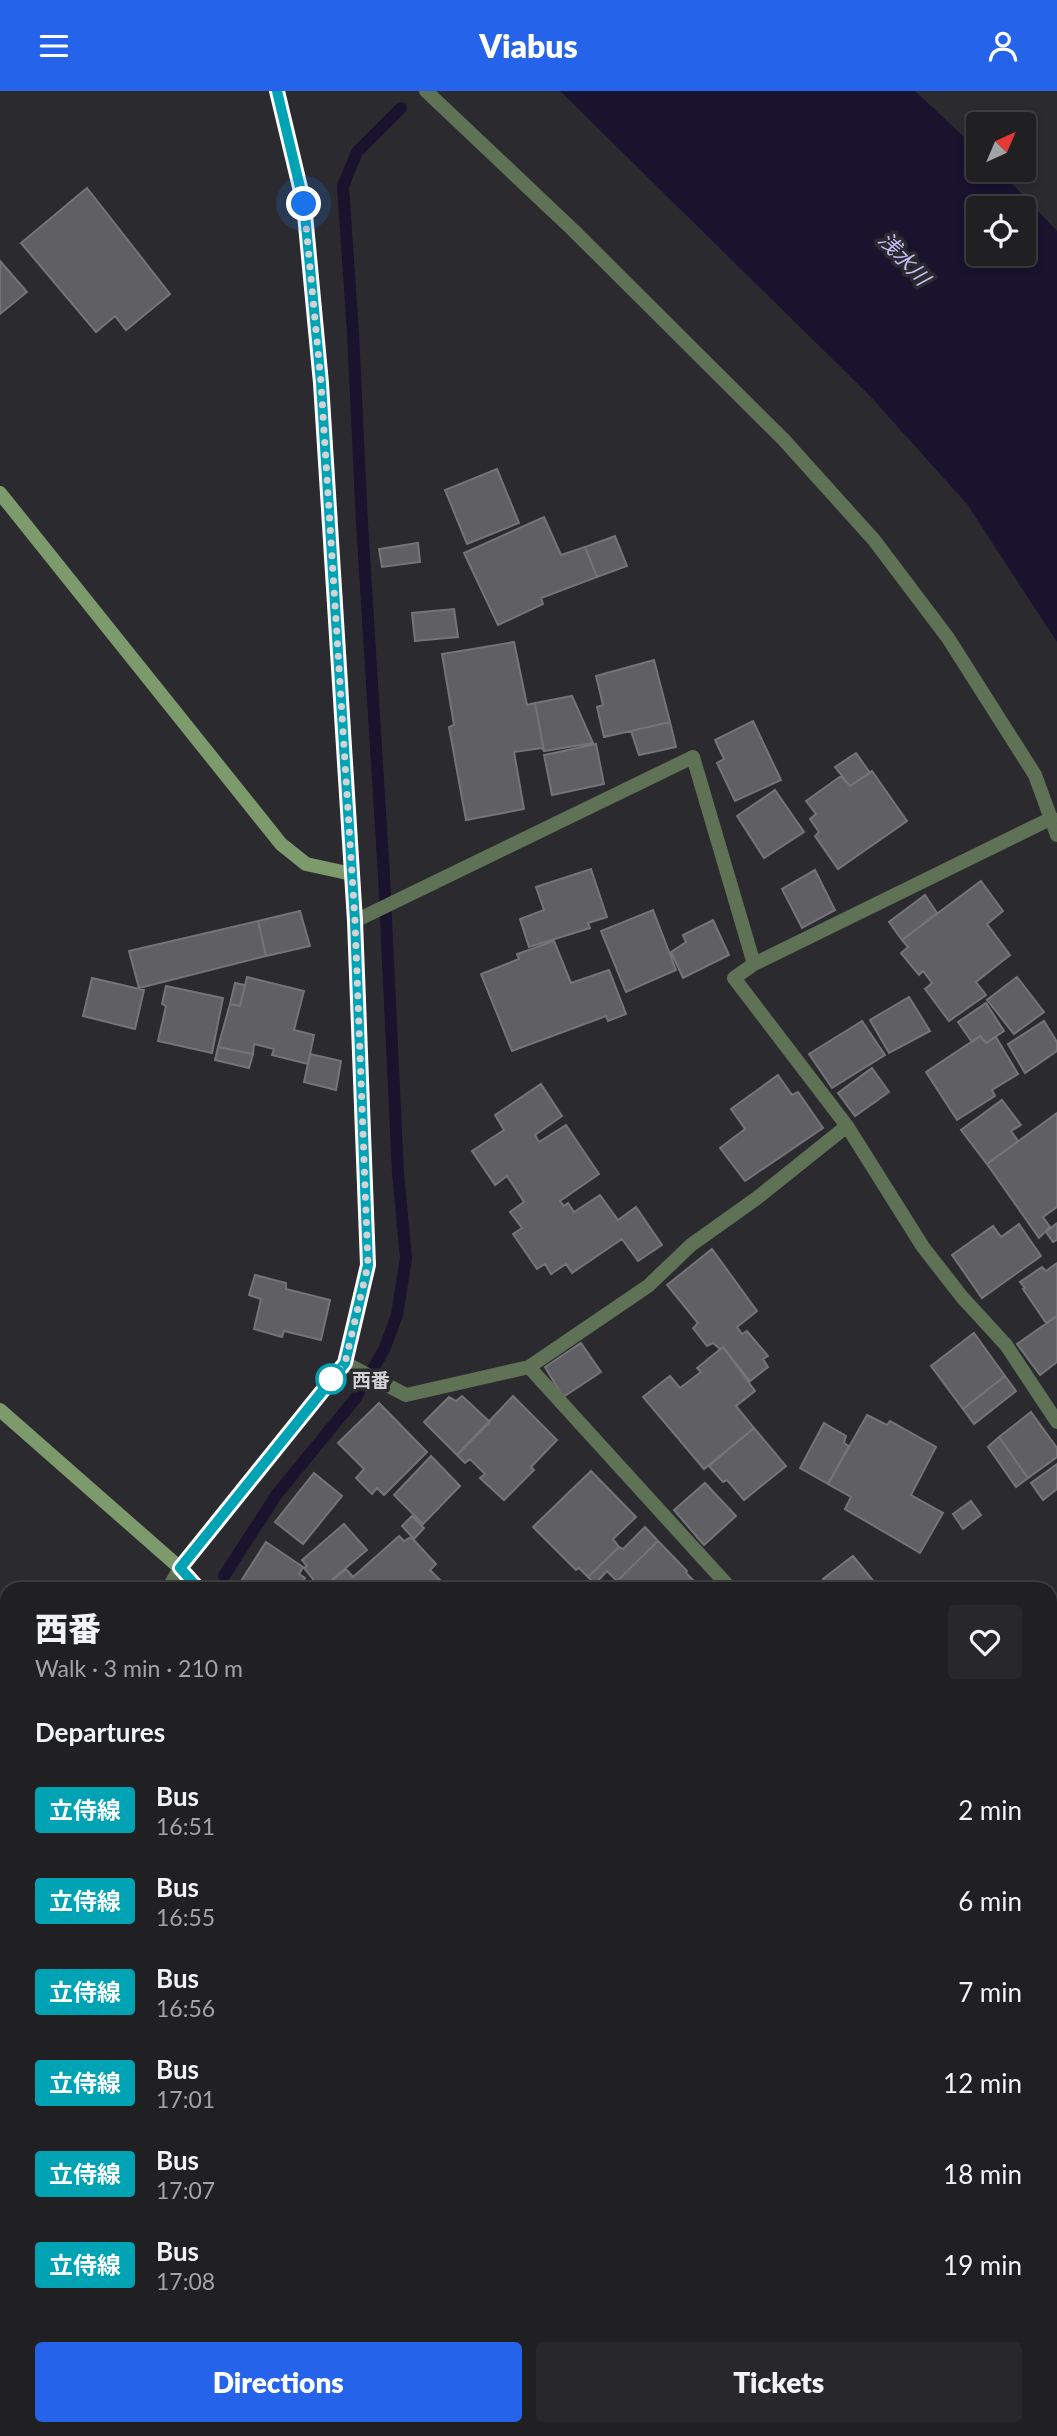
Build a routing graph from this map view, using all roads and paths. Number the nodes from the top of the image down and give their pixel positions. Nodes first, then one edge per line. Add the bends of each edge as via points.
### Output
1 (277, 91) edge
2 (426, 91) edge
3 (0, 493) edge
4 (1052, 818) junction
5 (1057, 835) edge
6 (352, 874) junction
7 (362, 918) junction
8 (754, 964) junction
9 (847, 1126) junction
10 (345, 1363) junction
11 (528, 1367) junction
12 (0, 1410) edge
13 (1057, 1422) edge
14 (180, 1568) junction
15 (172, 1582) edge
16 (193, 1582) edge
17 (725, 1582) edge

1 - 6 street via 304,204 319,355
2 - 4 street via 784,440 874,540 948,638 1035,775
3 - 6 street via 281,844 306,864
4 - 5 street
4 - 8 street
6 - 7 street
7 - 8 street via 693,757
7 - 10 street via 368,1265
8 - 9 street via 734,978
9 - 11 street via 691,1245 648,1286
9 - 13 street via 923,1247 1006,1345
10 - 11 street via 406,1395
10 - 14 street
11 - 17 street
12 - 14 street
14 - 15 street
14 - 16 street

